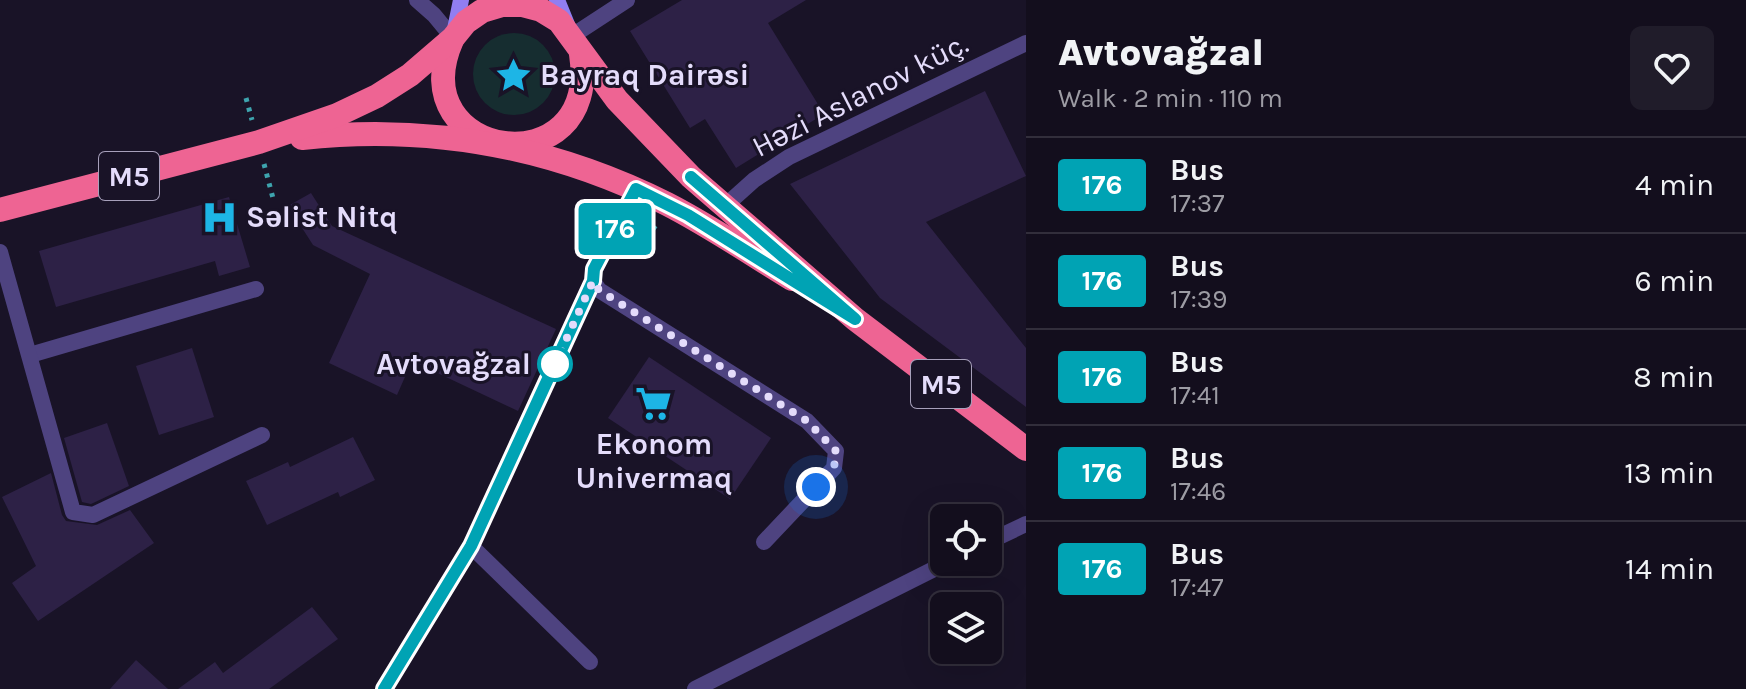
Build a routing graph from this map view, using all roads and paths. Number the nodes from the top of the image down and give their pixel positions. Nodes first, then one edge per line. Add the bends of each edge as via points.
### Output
1 (417, 0) edge
2 (461, 0) edge
3 (557, 0) edge
4 (627, 0) edge
5 (572, 36) junction
6 (453, 38) junction
7 (1026, 43) edge
8 (259, 142) junction
9 (504, 145) junction
10 (636, 189) junction
11 (725, 206) junction
12 (0, 210) edge
13 (0, 252) edge
14 (593, 281) junction
15 (256, 289) dead end
16 (855, 319) junction
17 (30, 355) junction
18 (262, 435) dead end
19 (1026, 449) edge
20 (1026, 524) edge
21 (1002, 535) edge
22 (764, 542) dead end
23 (471, 546) junction
24 (930, 571) edge
25 (590, 662) dead end
26 (384, 689) edge
27 (695, 689) edge

1 - 6 street
2 - 6 main road
3 - 5 main road
4 - 5 street
5 - 6 highway via 541,10 502,5 482,11
5 - 9 highway via 584,74 573,112 544,139
5 - 11 highway via 596,73 654,140
6 - 8 highway via 377,96
6 - 9 highway via 442,76 445,96 468,129
7 - 11 street, Həzi Aslanov küç. via 789,157
8 - 9 highway via 384,132
8 - 12 highway, M5
9 - 10 highway
10 - 14 street via 594,269
10 - 16 highway via 688,215
11 - 16 highway
13 - 17 street
14 - 22 street via 599,290 807,421 836,451 834,468
14 - 23 street
15 - 17 street
16 - 19 highway, M5
17 - 18 street via 73,512 93,515
20 - 21 street
23 - 25 street
23 - 26 street
24 - 27 street

